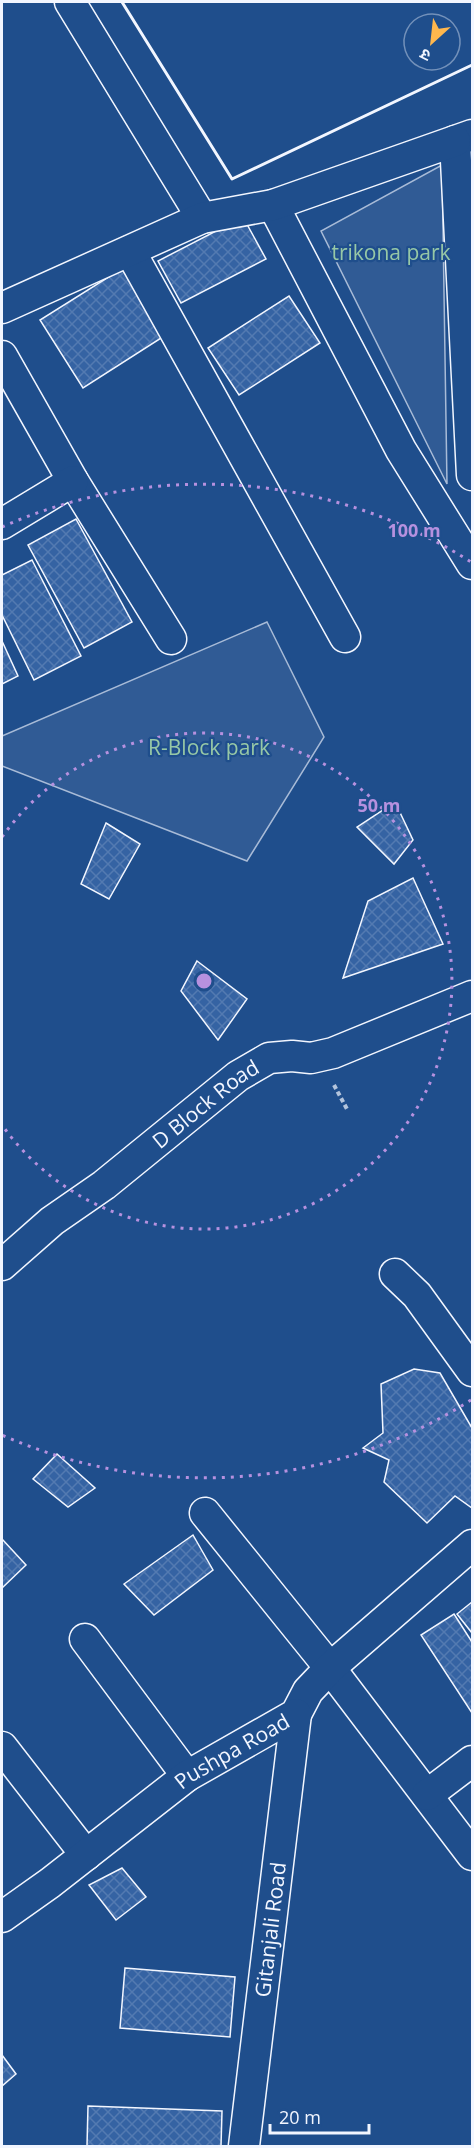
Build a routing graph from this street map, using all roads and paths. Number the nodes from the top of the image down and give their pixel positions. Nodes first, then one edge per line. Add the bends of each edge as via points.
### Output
1 (70, 2) edge
2 (464, 138) edge
3 (273, 206) junction
4 (201, 218) junction
5 (130, 250) junction
6 (2, 308) edge
7 (2, 356) edge
8 (472, 475) edge
9 (73, 481) junction
10 (2, 524) edge
11 (472, 564) edge
12 (345, 637) dead end
13 (171, 639) dead end
14 (472, 996) edge
15 (2, 1265) edge
16 (395, 1274) dead end
17 (472, 1371) edge
18 (206, 1513) dead end
19 (472, 1545) edge
20 (85, 1639) dead end
21 (330, 1668) junction
22 (296, 1714) junction
23 (2, 1748) edge
24 (472, 1761) edge
25 (187, 1776) junction
26 (427, 1795) junction
27 (86, 1855) junction
28 (472, 1855) edge
29 (2, 1917) edge
30 (244, 2146) edge

1 - 4 street
2 - 3 street
2 - 8 street
3 - 4 street
3 - 11 street via 401,450
4 - 5 street
5 - 6 street
5 - 12 street
7 - 9 street
9 - 10 street
9 - 13 street
14 - 15 street, D Block Road via 333,1053 311,1058 269,1058 238,1076 104,1185 52,1221
16 - 17 street via 417,1295
18 - 21 street
19 - 21 street, Pushpa Road
20 - 25 street
21 - 22 street, Pushpa Road via 308,1691
21 - 26 street
22 - 25 street, Pushpa Road
22 - 30 street, Gitanjali Road
23 - 27 street
24 - 26 street
25 - 27 street, Pushpa Road
26 - 28 street
27 - 29 street, Pushpa Road

